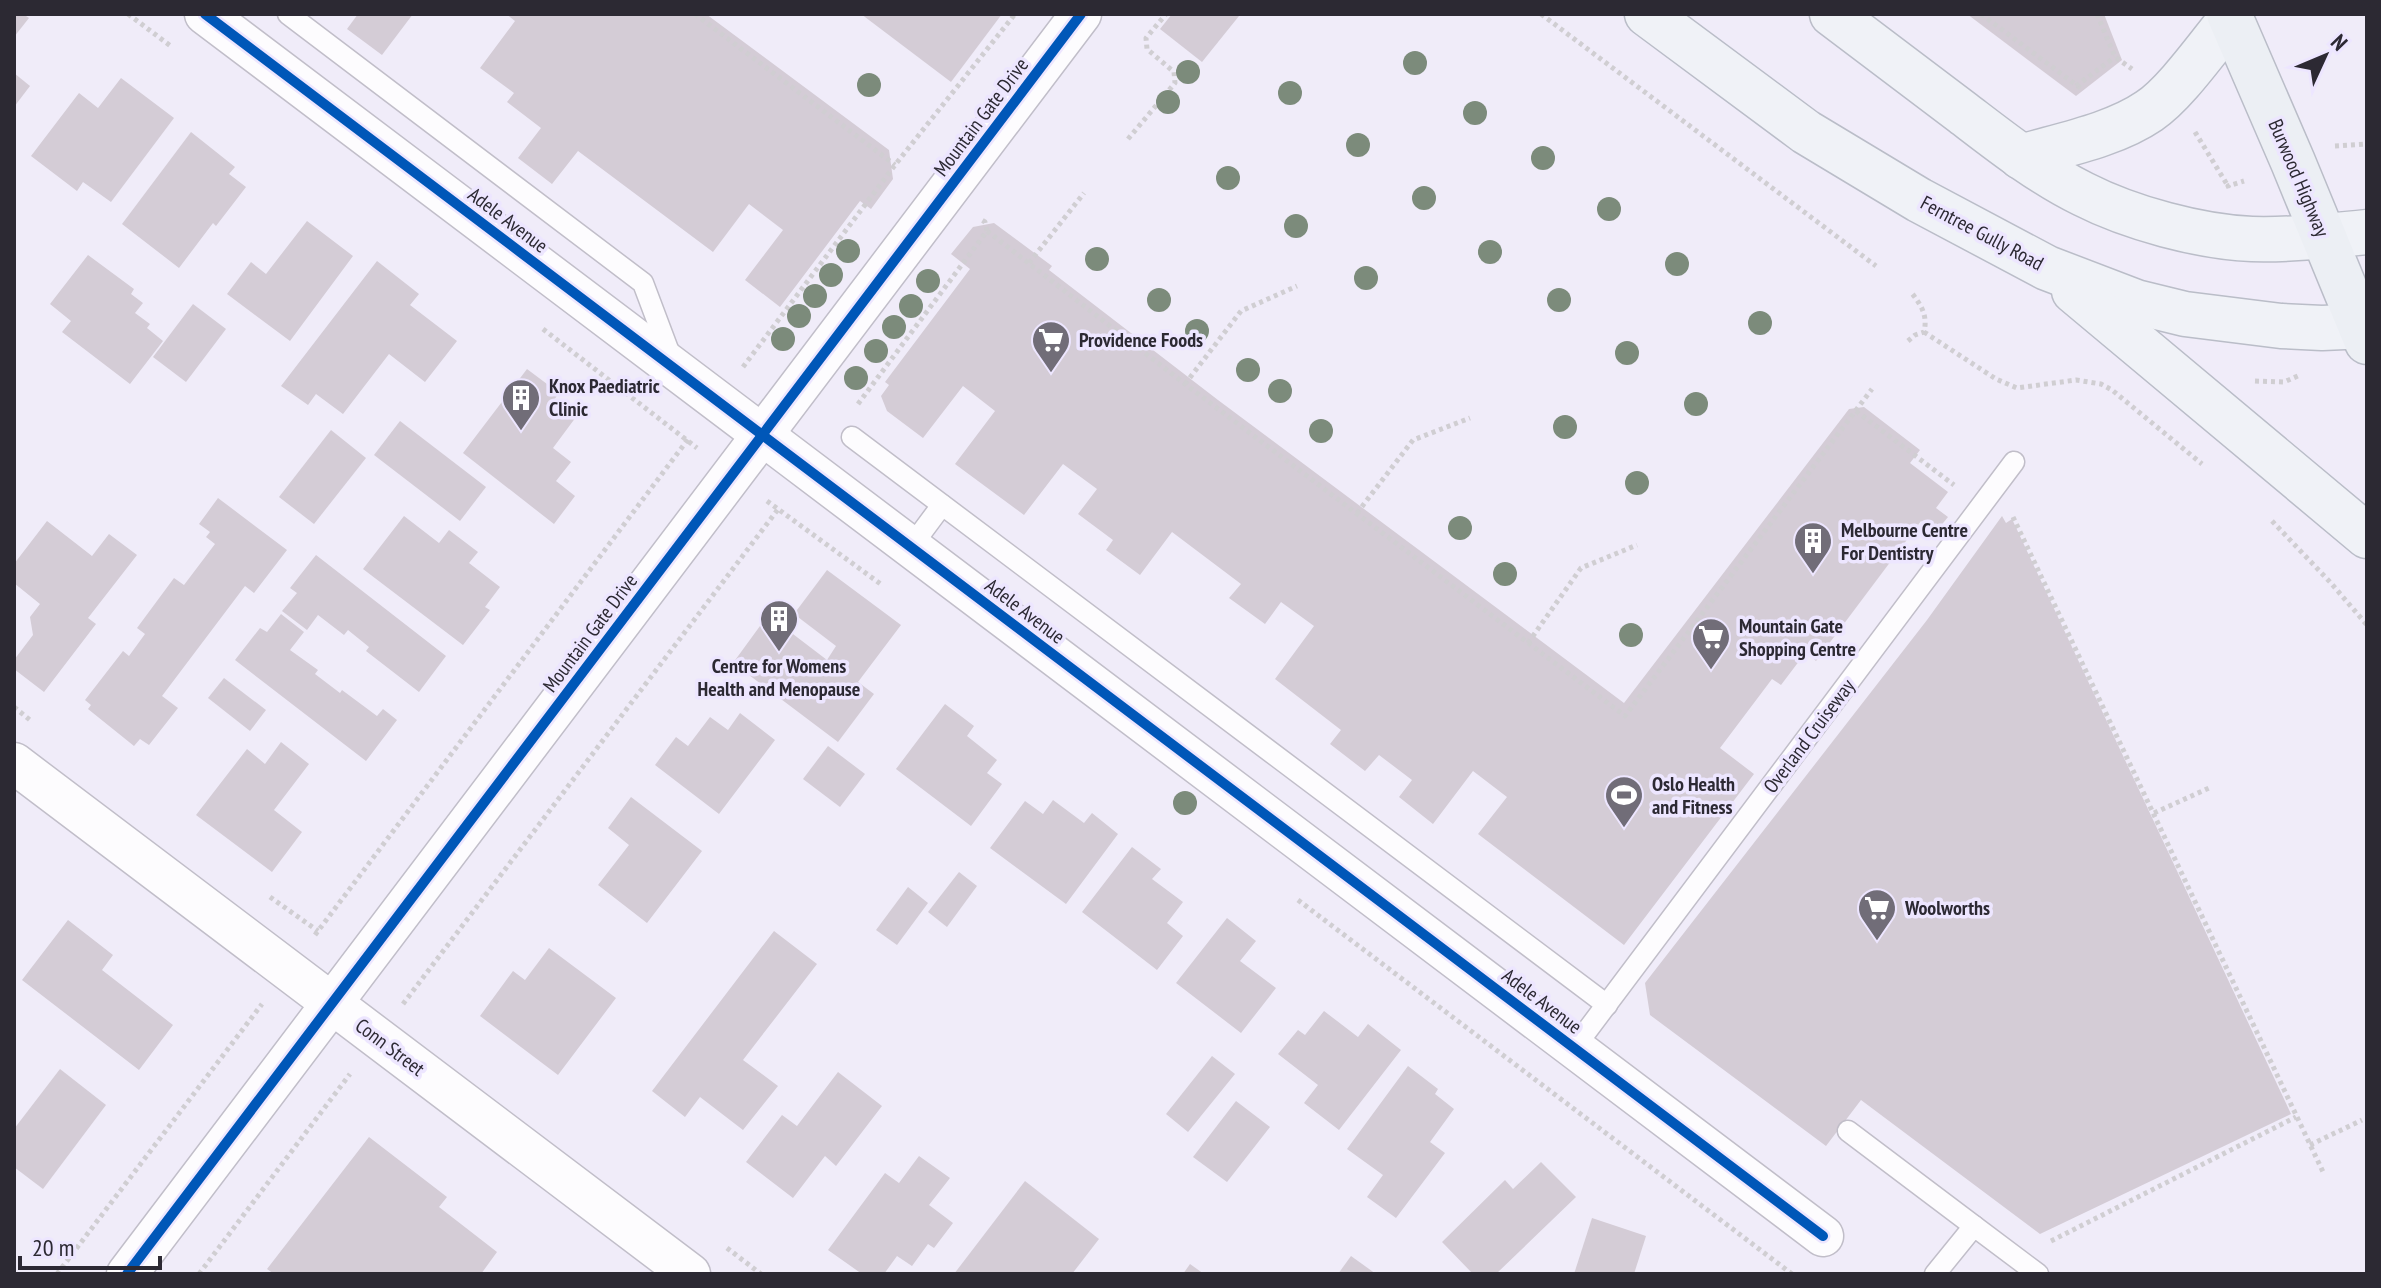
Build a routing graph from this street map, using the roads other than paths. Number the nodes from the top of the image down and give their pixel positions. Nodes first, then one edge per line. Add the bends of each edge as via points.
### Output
1 (205, 14) edge
2 (288, 14) edge
3 (1081, 14) edge
4 (1647, 14) edge
5 (1832, 14) edge
6 (2230, 16) edge
7 (2021, 157) junction
8 (2367, 232) edge
9 (2323, 236) junction
10 (2047, 268) junction
11 (2365, 331) edge
12 (676, 369) junction
13 (762, 435) junction
14 (852, 437) dead end
15 (2014, 462) dead end
16 (942, 505) junction
17 (2367, 536) edge
18 (910, 548) junction
19 (14, 763) edge
20 (332, 1003) junction
21 (1607, 1005) junction
22 (1574, 1048) junction
23 (1848, 1131) dead end
24 (1974, 1226) junction
25 (1823, 1236) dead end
26 (127, 1274) edge
27 (690, 1274) edge
28 (1935, 1274) edge
29 (2038, 1274) edge

1 - 12 street, Adele Avenue
2 - 12 lane via 643,283
3 - 13 street, Mountain Gate Drive
4 - 10 main road, Ferntree Gully Road via 1806,132
5 - 7 main road
6 - 7 main road via 2146,113
6 - 9 highway, Burwood Highway
7 - 9 main road via 2084,195 2161,223 2251,239
8 - 9 main road
9 - 11 highway, Burwood Highway
10 - 11 main road, Ferntree Gully Road via 2136,302 2185,314
10 - 17 main road
12 - 13 street, Adele Avenue
13 - 18 street, Adele Avenue
13 - 20 street, Mountain Gate Drive
14 - 16 lane
15 - 21 lane, Overland Cruiseway
16 - 18 lane
16 - 21 lane
18 - 22 street, Adele Avenue
19 - 20 street, Conn Street
20 - 26 street, Mountain Gate Drive
20 - 27 street, Conn Street
21 - 22 lane, Overland Cruiseway
22 - 25 street, Adele Avenue
23 - 24 lane
24 - 28 lane
24 - 29 lane

